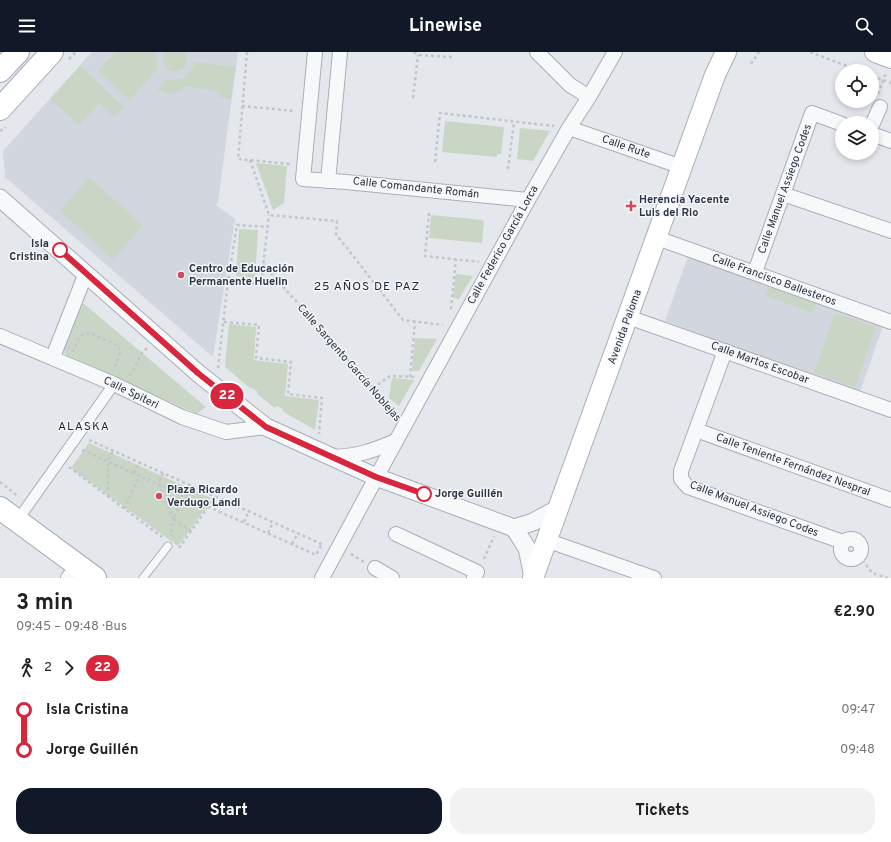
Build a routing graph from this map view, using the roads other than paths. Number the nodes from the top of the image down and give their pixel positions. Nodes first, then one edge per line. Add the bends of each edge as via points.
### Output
1 (18, 52) edge
2 (52, 52) edge
3 (315, 52) edge
4 (340, 52) edge
5 (537, 52) edge
6 (615, 52) edge
7 (714, 52) edge
8 (726, 52) edge
9 (875, 52) edge
10 (890, 63) edge
11 (0, 71) edge
12 (716, 75) junction
13 (589, 97) junction
14 (880, 107) road end
15 (0, 108) edge
16 (876, 116) edge
17 (835, 121) edge
18 (569, 128) junction
19 (879, 137) edge
20 (891, 141) edge
21 (682, 167) junction
22 (328, 181) junction
23 (783, 194) junction
24 (0, 198) edge
25 (528, 200) junction
26 (891, 231) edge
27 (657, 238) junction
28 (755, 272) junction
29 (86, 273) junction
30 (628, 317) junction
31 (891, 322) edge
32 (0, 336) edge
33 (725, 351) junction
34 (53, 357) junction
35 (118, 386) junction
36 (891, 410) edge
37 (266, 427) junction
38 (696, 430) junction
39 (396, 441) junction
40 (333, 457) junction
41 (376, 477) junction
42 (891, 500) edge
43 (558, 509) junction
44 (15, 511) edge
45 (507, 525) junction
46 (396, 534) dead end
47 (546, 540) junction
48 (169, 545) road end
49 (859, 556) road end
50 (375, 568) road end
51 (73, 572) edge
52 (476, 575) edge
53 (95, 578) edge
54 (143, 578) edge
55 (322, 578) edge
56 (392, 578) edge
57 (533, 578) edge
58 (654, 578) edge

1 - 11 main road
2 - 15 main road
3 - 22 street, Calle Comandante Román via 303,179
4 - 22 street
5 - 13 street via 570,85
6 - 13 street, Calle Federico García Lorca
7 - 12 main road, Avenida Paloma
8 - 12 main road, Avenida Paloma
9 - 10 main road
12 - 21 main road, Avenida Paloma
13 - 18 street, Calle Federico García Lorca
14 - 16 street
17 - 23 street, Calle Manuel Assiego Codes via 812,113
18 - 21 street, Calle Rute
18 - 25 street, Calle Federico García Lorca
19 - 20 street
21 - 27 main road, Avenida Paloma
22 - 25 street, Calle Comandante Román
23 - 26 street
23 - 28 street, Calle Manuel Assiego Codes
24 - 29 street
25 - 39 street, Calle Federico García Lorca via 454,326
27 - 28 street, Calle Francisco Ballesteros
27 - 30 main road, Avenida Paloma
28 - 31 street, Calle Francisco Ballesteros
29 - 34 street
29 - 37 street via 215,386
30 - 33 street, Calle Martos Escobar
30 - 43 main road, Avenida Paloma
32 - 34 street, Calle Spiteri
33 - 36 street, Calle Martos Escobar
33 - 38 street, Calle Manuel Assiego Codes
34 - 35 street, Calle Spiteri
35 - 37 street, Calle Spiteri via 182,418 226,432
35 - 44 street via 77,435 60,460
37 - 40 street
38 - 42 street, Calle Teniente Fernández Nespral
38 - 49 street, Calle Manuel Assiego Codes via 681,471 682,479 688,487 843,542 851,539 859,542
39 - 40 street via 367,453
39 - 41 street, Calle Federico García Lorca
40 - 41 street
41 - 45 street
41 - 55 street, Calle Federico García Lorca
43 - 45 street via 533,522
43 - 47 main road, Avenida Paloma
44 - 51 main road
45 - 57 street via 527,548
46 - 52 street
47 - 57 main road, Avenida Paloma
47 - 58 street
48 - 54 lane
50 - 56 street
51 - 53 main road

